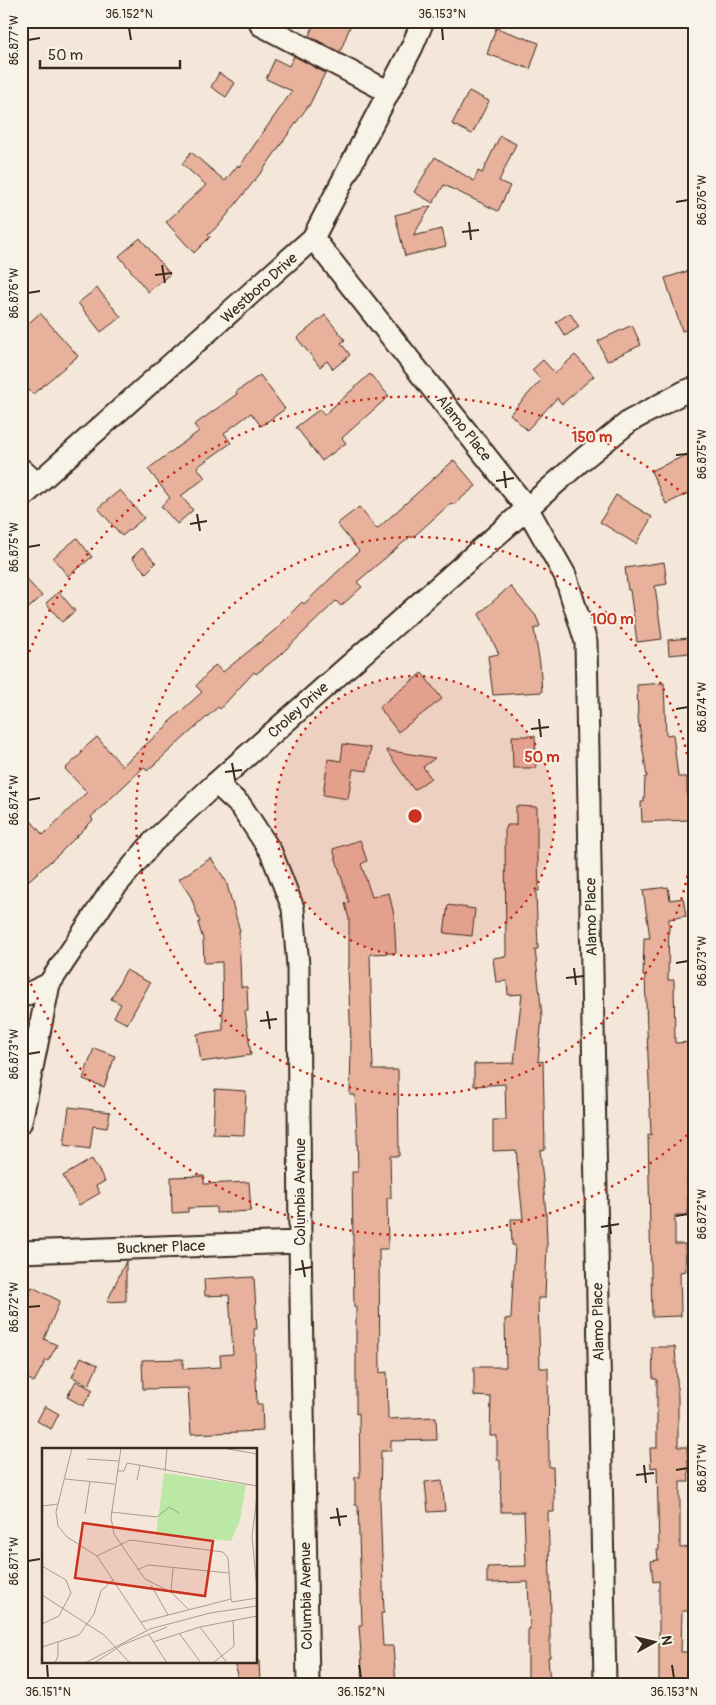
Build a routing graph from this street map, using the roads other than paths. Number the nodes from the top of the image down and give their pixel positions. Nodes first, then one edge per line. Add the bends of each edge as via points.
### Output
1 (423, 21) edge
2 (260, 25) dead end
3 (389, 92) junction
4 (313, 238) junction
5 (695, 388) edge
6 (21, 468) edge
7 (29, 491) edge
8 (527, 508) junction
9 (216, 783) junction
10 (49, 984) junction
11 (21, 997) edge
12 (21, 1122) edge
13 (300, 1242) junction
14 (21, 1252) edge
15 (308, 1684) edge
16 (604, 1684) edge

1 - 3 street, Westboro Drive
2 - 3 street
3 - 4 street, Westboro Drive
4 - 7 street, Westboro Drive
4 - 8 street, Alamo Place
5 - 8 street, Croley Drive via 630,421
6 - 7 street
8 - 9 street, Croley Drive
8 - 16 street, Alamo Place via 565,575 586,642
9 - 10 street, Croley Drive via 153,842 109,894
9 - 13 street, Columbia Avenue via 241,806 271,852 293,908 298,966
10 - 11 street
10 - 12 street, Croley Drive
13 - 14 street, Buckner Place
13 - 15 street, Columbia Avenue

